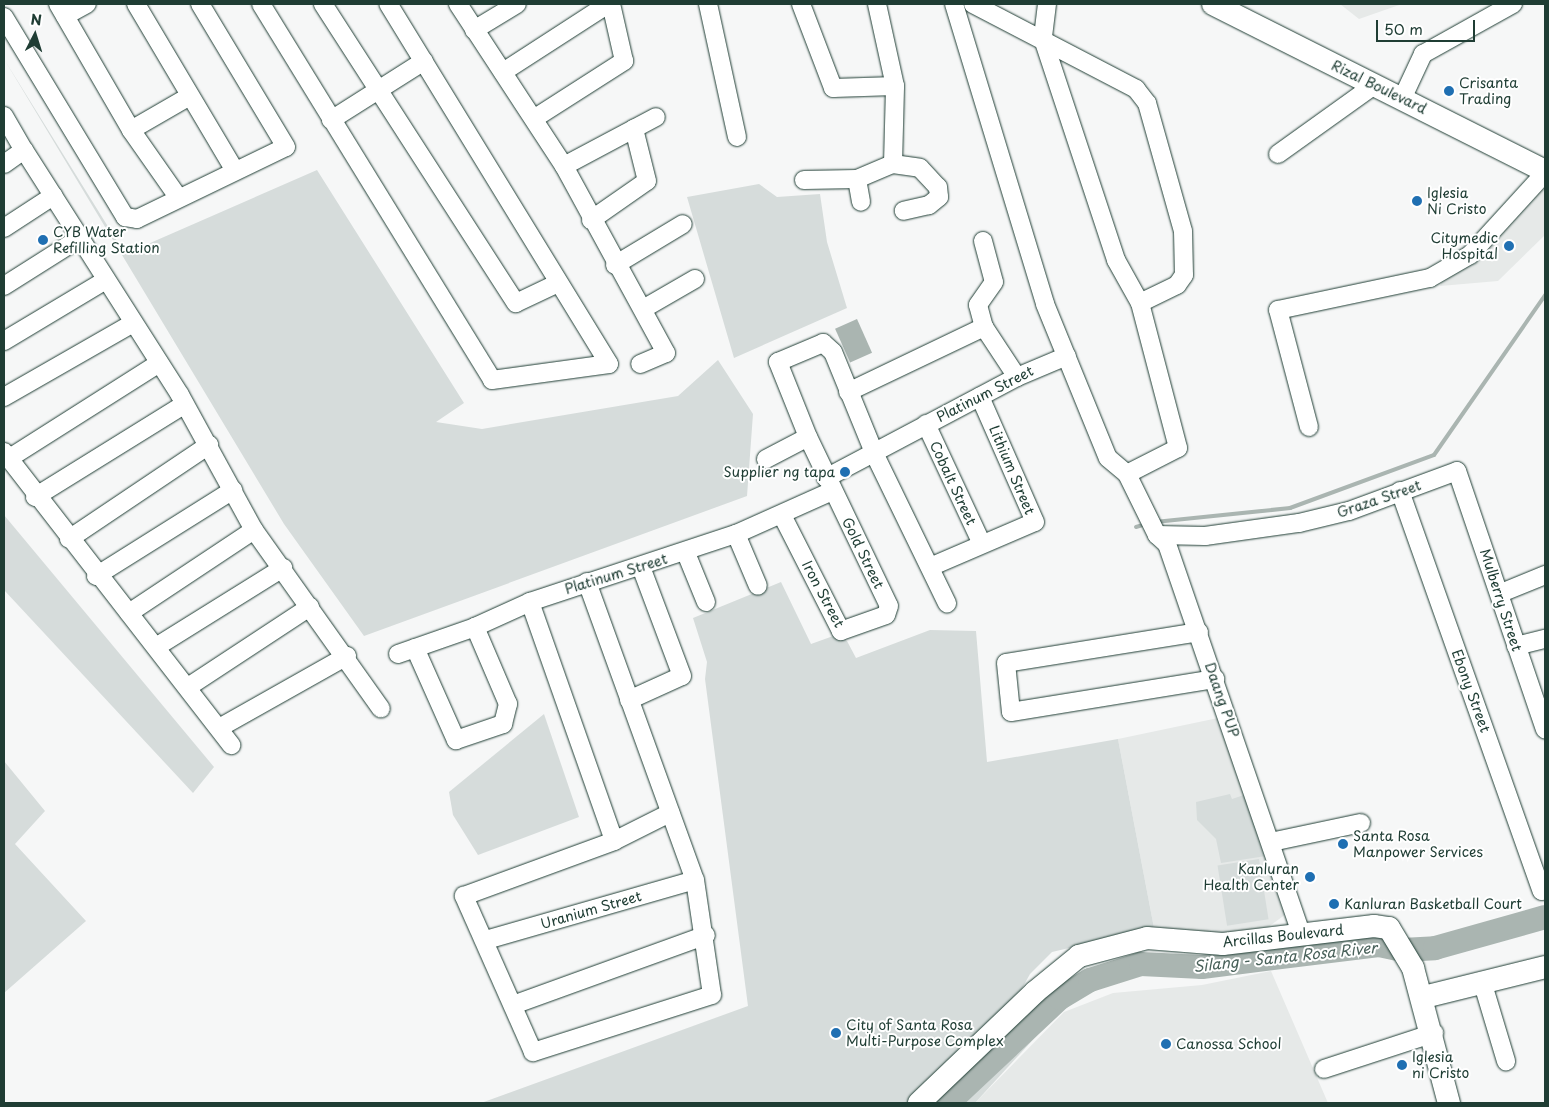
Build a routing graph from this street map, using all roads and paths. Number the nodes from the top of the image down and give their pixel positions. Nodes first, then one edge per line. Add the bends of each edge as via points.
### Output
1 (87, 4) edge
2 (136, 4) edge
3 (200, 4) edge
4 (261, 4) edge
5 (323, 4) edge
6 (388, 4) edge
7 (458, 4) edge
8 (517, 4) edge
9 (610, 4) edge
10 (708, 4) edge
11 (801, 4) edge
12 (877, 4) edge
13 (954, 4) edge
14 (973, 4) edge
15 (1047, 4) edge
16 (1213, 4) edge
17 (1513, 4) edge
18 (62, 10) edge
19 (4, 17) edge
20 (474, 30) junction
21 (1043, 40) junction
22 (424, 61) junction
23 (503, 72) junction
24 (895, 86) junction
25 (1373, 86) junction
26 (377, 92) junction
27 (190, 96) junction
28 (1402, 99) junction
29 (4, 116) edge
30 (656, 116) dead end
31 (534, 118) junction
32 (331, 120) junction
33 (634, 129) junction
34 (131, 130) junction
35 (737, 137) dead end
36 (24, 150) junction
37 (1278, 154) dead end
38 (4, 164) edge
39 (893, 164) junction
40 (564, 166) junction
41 (234, 169) junction
42 (1545, 172) edge
43 (804, 180) dead end
44 (857, 180) junction
45 (53, 196) junction
46 (178, 197) junction
47 (861, 202) dead end
48 (904, 211) dead end
49 (591, 220) junction
50 (683, 224) dead end
51 (4, 228) edge
52 (80, 238) junction
53 (983, 241) dead end
54 (615, 265) junction
55 (695, 279) dead end
56 (106, 280) junction
57 (558, 283) junction
58 (4, 286) edge
59 (1140, 304) junction
60 (643, 309) junction
61 (133, 323) junction
62 (984, 327) junction
63 (4, 341) edge
64 (1067, 356) junction
65 (159, 363) junction
66 (640, 364) dead end
67 (1017, 377) junction
68 (848, 392) junction
69 (4, 397) edge
70 (980, 397) junction
71 (186, 404) junction
72 (926, 424) junction
73 (1309, 427) dead end
74 (808, 437) junction
75 (209, 445) junction
76 (875, 455) junction
77 (6, 456) edge
78 (766, 459) dead end
79 (1457, 471) joint
80 (1127, 474) junction
81 (829, 485) junction
82 (233, 490) junction
83 (1400, 492) junction
84 (36, 497) junction
85 (782, 515) junction
86 (254, 530) junction
87 (1156, 532) junction
88 (736, 534) junction
89 (69, 539) junction
90 (981, 542) junction
91 (686, 553) junction
92 (641, 567) junction
93 (930, 567) junction
94 (283, 568) junction
95 (1545, 575) edge
96 (96, 576) junction
97 (587, 582) junction
98 (758, 586) dead end
99 (1501, 593) junction
100 (530, 602) junction
101 (706, 602) dead end
102 (947, 603) dead end
103 (310, 607) junction
104 (129, 613) junction
105 (886, 615) joint
106 (475, 628) junction
107 (1199, 632) junction
108 (1545, 639) edge
109 (1516, 646) junction
110 (156, 647) junction
111 (415, 648) junction
112 (398, 654) dead end
113 (347, 656) junction
114 (1215, 679) junction
115 (188, 686) junction
116 (629, 700) junction
117 (381, 709) dead end
118 (219, 728) junction
119 (1545, 729) edge
120 (232, 745) dead end
121 (670, 813) junction
122 (1362, 823) dead end
123 (614, 841) junction
124 (1271, 842) junction
125 (695, 880) junction
126 (1544, 890) edge
127 (1301, 934) junction
128 (706, 935) junction
129 (486, 940) junction
130 (1545, 967) edge
131 (1482, 981) junction
132 (1424, 997) junction
133 (514, 1005) junction
134 (1434, 1033) junction
135 (1506, 1061) dead end
136 (1324, 1069) dead end
137 (919, 1103) edge
138 (1449, 1103) edge

1 - 18 street
2 - 27 street
3 - 41 street via 286,147
4 - 32 street
5 - 26 street
6 - 22 street
7 - 20 street
8 - 20 street
9 - 23 street
9 - 31 street via 624,61
10 - 35 street
11 - 24 street via 833,88
12 - 24 street
13 - 64 street via 1020,231
14 - 21 street
15 - 21 street
16 - 25 main road, Rizal Boulevard
17 - 28 street via 1423,54
18 - 34 street
19 - 46 street via 125,217 137,219
20 - 23 street
21 - 59 street via 1116,260
21 - 59 street via 1136,89 1147,104 1183,231 1184,275 1177,285
22 - 26 street
22 - 57 street
23 - 31 street
24 - 39 street
25 - 28 main road, Rizal Boulevard
25 - 37 street
26 - 32 street
26 - 57 street via 516,303
27 - 34 street
27 - 41 street
28 - 42 main road, Rizal Boulevard
29 - 36 street
30 - 33 street
31 - 40 street
32 - 57 street via 492,380 609,364
33 - 40 street
33 - 49 street via 647,181
34 - 46 street
36 - 38 street
36 - 45 street
39 - 44 street
39 - 48 street via 920,168 938,187 939,197 929,205
40 - 49 street
41 - 46 street
42 - 73 street via 1470,255 1430,278 1278,310
43 - 44 street
44 - 47 street
45 - 51 street
45 - 52 street
49 - 54 street
50 - 54 street
52 - 56 street
52 - 58 street
53 - 62 street via 994,282 978,305
54 - 60 street
55 - 60 street
56 - 61 street
56 - 63 street
59 - 80 street via 1178,448
60 - 66 street via 666,353
61 - 65 street
61 - 69 street
62 - 67 street
62 - 68 street
64 - 67 street, Platinum Street
64 - 80 street via 1108,458
65 - 71 street
65 - 77 street
67 - 70 street, Platinum Street
68 - 74 street, Gold Street via 833,352 823,342 780,358
68 - 76 street
70 - 72 street, Platinum Street
70 - 90 street, Lithium Street via 1034,522
71 - 75 street
71 - 84 street
72 - 76 street, Platinum Street
72 - 90 street, Cobalt Street
74 - 78 street
74 - 81 street, Gold Street
75 - 82 street
75 - 89 street
76 - 81 street, Platinum Street
76 - 93 street
77 - 84 street
79 - 83 street, Graza Street
79 - 99 street, Mulberry Street
80 - 87 street, Daang PUP
81 - 85 street, Platinum Street
81 - 105 street, Gold Street via 889,606
82 - 86 street
82 - 96 street
83 - 87 street, Graza Street via 1299,523 1214,535
83 - 126 street, Ebony Street
84 - 89 street
85 - 88 street, Platinum Street
85 - 105 street, Iron Street via 842,632
86 - 94 street
86 - 104 street
87 - 107 street, Daang PUP via 1167,544
88 - 91 street, Platinum Street
88 - 98 street
89 - 96 street
90 - 93 street, Lithium Street
91 - 92 street, Platinum Street
91 - 101 street
92 - 97 street, Platinum Street
92 - 116 street via 682,676
93 - 102 street
94 - 103 street
94 - 110 street
95 - 99 street
96 - 104 street
97 - 100 street, Platinum Street
97 - 116 street
99 - 109 street, Mulberry Street
100 - 106 street, Platinum Street
100 - 123 street
103 - 113 street
103 - 115 street
104 - 110 street
106 - 111 street, Platinum Street
106 - 111 street via 508,704 503,724 456,740
107 - 114 street, Daang PUP
107 - 114 street via 1006,663 1011,712
108 - 109 street
109 - 119 street, Mulberry Street
110 - 115 street
111 - 112 street, Platinum Street
113 - 117 street
113 - 118 street
114 - 124 street, Daang PUP
115 - 118 street
116 - 121 street
118 - 120 street
121 - 123 street
121 - 125 street
122 - 124 street
123 - 129 street via 464,896
124 - 127 street, Daang PUP
125 - 128 street
125 - 129 street, Uranium Street
127 - 132 main road, Arcillas Boulevard via 1389,928 1413,968
127 - 137 main road, Arcillas Boulevard via 1223,944 1147,938 1079,956 1034,992
128 - 133 street
128 - 133 street via 712,995 533,1052
129 - 133 street
130 - 131 main road
131 - 132 main road
131 - 135 street
132 - 134 main road, Arcillas Boulevard
134 - 136 street
134 - 138 main road, Arcillas Boulevard

